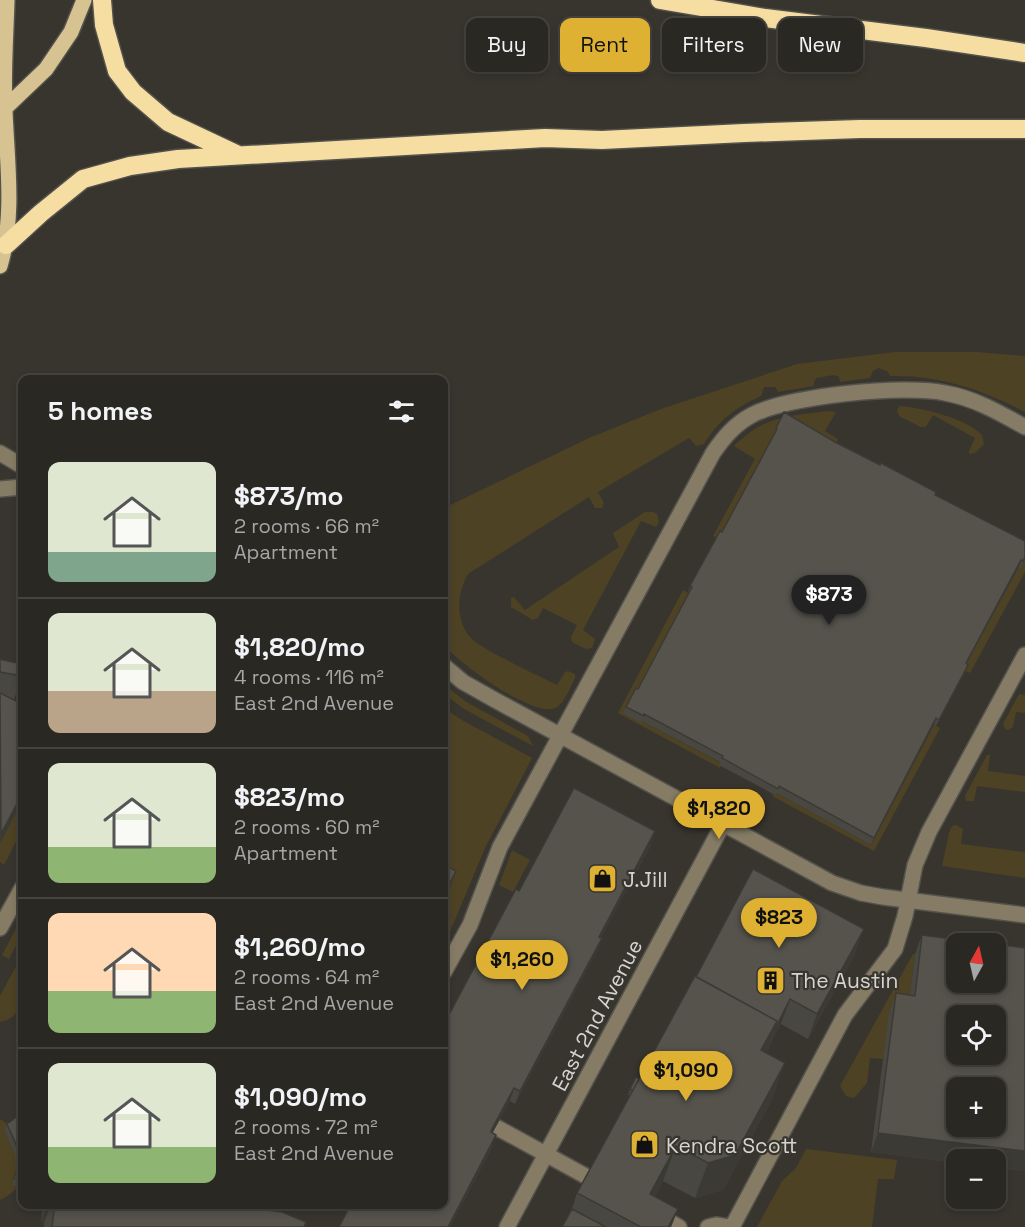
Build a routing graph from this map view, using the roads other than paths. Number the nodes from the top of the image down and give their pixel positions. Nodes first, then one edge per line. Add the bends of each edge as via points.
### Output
1 (7, 0) edge
2 (84, 0) edge
3 (102, 0) edge
4 (660, 0) edge
5 (1025, 53) edge
6 (2, 111) edge
7 (1025, 129) edge
8 (238, 156) junction
9 (6, 245) junction
10 (0, 266) edge
11 (1025, 427) edge
12 (0, 453) edge
13 (18, 464) edge
14 (18, 487) edge
15 (0, 489) edge
16 (1025, 655) edge
17 (448, 669) edge
18 (560, 735) junction
19 (723, 824) junction
20 (18, 895) edge
21 (908, 901) junction
22 (1025, 915) edge
23 (0, 928) edge
24 (448, 965) edge
25 (496, 1127) edge
26 (546, 1154) junction
27 (591, 1179) edge
28 (648, 1210) edge
29 (507, 1227) edge
30 (679, 1227) edge
31 (708, 1227) edge
32 (731, 1227) edge

1 - 6 main road
2 - 6 main road via 71,32 46,69
3 - 8 highway via 104,25 117,71 134,92 168,122
4 - 5 highway
6 - 9 main road via 9,185
7 - 8 highway via 849,129 602,140 545,138
8 - 9 highway via 130,166 83,179
9 - 10 main road
11 - 18 street via 969,399 927,390 882,391 791,403 737,424 713,453
12 - 13 street
14 - 15 street
16 - 21 street via 929,832 915,865
17 - 18 street via 463,682
18 - 19 street
18 - 24 street via 500,847 470,925
19 - 21 street via 832,882 861,893
19 - 26 street, East 2nd Avenue
20 - 23 street
21 - 22 street
21 - 32 street via 895,949 845,1015
25 - 26 street
26 - 27 street
26 - 29 street, East 2nd Avenue
28 - 30 street
31 - 32 street

